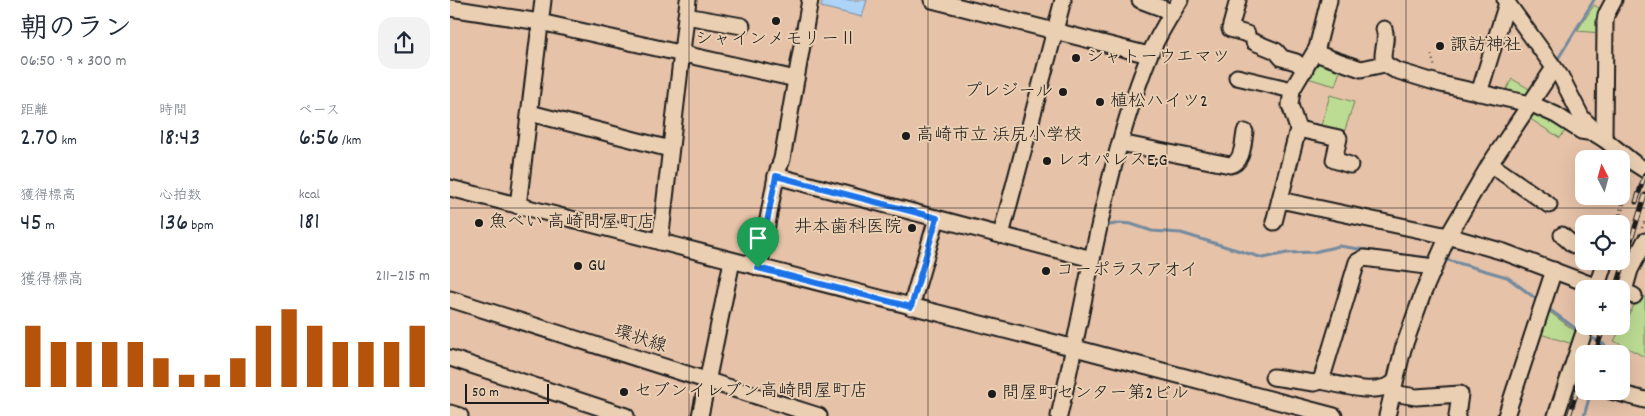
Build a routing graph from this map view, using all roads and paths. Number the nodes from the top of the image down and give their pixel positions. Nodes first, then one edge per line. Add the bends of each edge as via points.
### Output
1 (543, 0) edge
2 (688, 0) edge
3 (810, 0) edge
4 (932, 0) edge
5 (1062, 0) edge
6 (1140, 0) edge
7 (1180, 0) edge
8 (1238, 0) edge
9 (1330, 0) edge
10 (1614, 0) edge
11 (1506, 2) edge
12 (478, 6) edge
13 (450, 8) edge
14 (1167, 8) edge
15 (686, 16) junction
16 (540, 22) junction
17 (742, 26) dead end
18 (1384, 29) dead end
19 (1054, 31) junction
20 (682, 53) junction
21 (1314, 53) junction
22 (1149, 55) junction
23 (1385, 64) junction
24 (1554, 68) junction
25 (1305, 70) junction
26 (1236, 77) dead end
27 (796, 79) junction
28 (1292, 90) junction
29 (1479, 93) junction
30 (1528, 105) junction
31 (530, 113) junction
32 (1298, 129) junction
33 (1245, 132) dead end
34 (1604, 139) junction
35 (1120, 143) junction
36 (670, 149) junction
37 (1350, 164) dead end
38 (1490, 164) junction
39 (1639, 166) edge
40 (776, 176) junction
41 (450, 188) edge
42 (1280, 200) junction
43 (1549, 205) dead end
44 (518, 206) junction
45 (1619, 215) edge
46 (937, 218) junction
47 (1274, 222) dead end
48 (1001, 235) junction
49 (1562, 235) dead end
50 (1448, 236) junction
51 (1645, 241) edge
52 (660, 242) junction
53 (1575, 245) edge
54 (1092, 259) junction
55 (732, 261) junction
56 (1434, 267) junction
57 (758, 268) junction
58 (1554, 270) junction
59 (1578, 280) edge
60 (1634, 296) dead end
61 (450, 299) edge
62 (911, 307) junction
63 (1583, 335) edge
64 (1075, 348) junction
65 (450, 358) edge
66 (1273, 377) dead end
67 (708, 381) junction
68 (1321, 381) junction
69 (1394, 387) junction
70 (1630, 396) edge
71 (1645, 400) edge
72 (450, 413) edge
73 (459, 416) edge
74 (626, 416) edge
75 (700, 416) edge
76 (819, 416) edge
77 (1059, 416) edge
78 (1334, 416) edge
79 (1388, 416) edge
80 (1457, 416) edge
81 (1506, 416) edge
82 (1556, 416) edge

1 - 16 street
2 - 15 street
3 - 27 street
4 - 19 street
5 - 19 street
6 - 14 street
7 - 14 street
8 - 25 street via 1230,29 1276,51 1282,58 1296,62
9 - 21 street
10 - 34 street via 1605,22
11 - 24 street
11 - 29 street
12 - 13 street
12 - 16 street
14 - 22 street
15 - 17 street
15 - 20 street
16 - 20 street
16 - 31 street
18 - 23 street via 1387,36
19 - 22 street
19 - 48 street
20 - 27 street
20 - 36 street
21 - 23 street via 1361,69
21 - 25 street
22 - 35 street
23 - 29 street via 1395,70
24 - 30 street
24 - 34 street via 1582,118
25 - 28 street
26 - 28 street
27 - 40 street
28 - 32 street via 1290,105
29 - 30 street
30 - 34 street
30 - 38 street
31 - 36 street
31 - 44 street
32 - 37 street via 1339,138 1334,160
32 - 42 street
33 - 35 street via 1239,159 1230,165
34 - 39 street
35 - 54 street via 1101,211
36 - 52 street
38 - 43 street
38 - 50 street
39 - 45 path via 1628,181
40 - 46 street
40 - 57 street
41 - 44 street
42 - 47 street
42 - 50 street
44 - 52 street
46 - 48 street
46 - 62 street
48 - 54 street
49 - 53 street
50 - 56 street
50 - 58 street
51 - 60 street via 1630,270 1624,291
52 - 55 street
54 - 64 street
55 - 57 street
55 - 67 street
56 - 68 street via 1364,258 1357,262
56 - 69 street via 1403,349
57 - 62 street
58 - 59 street
58 - 81 street
61 - 67 street, 環状線
62 - 64 street
63 - 82 street
64 - 77 street
64 - 78 street
65 - 74 street
66 - 68 street via 1314,383
67 - 75 street
67 - 76 street, 環状線
68 - 69 street via 1374,390
69 - 79 street
69 - 80 street via 1416,397 1460,394
70 - 71 street
72 - 73 street

